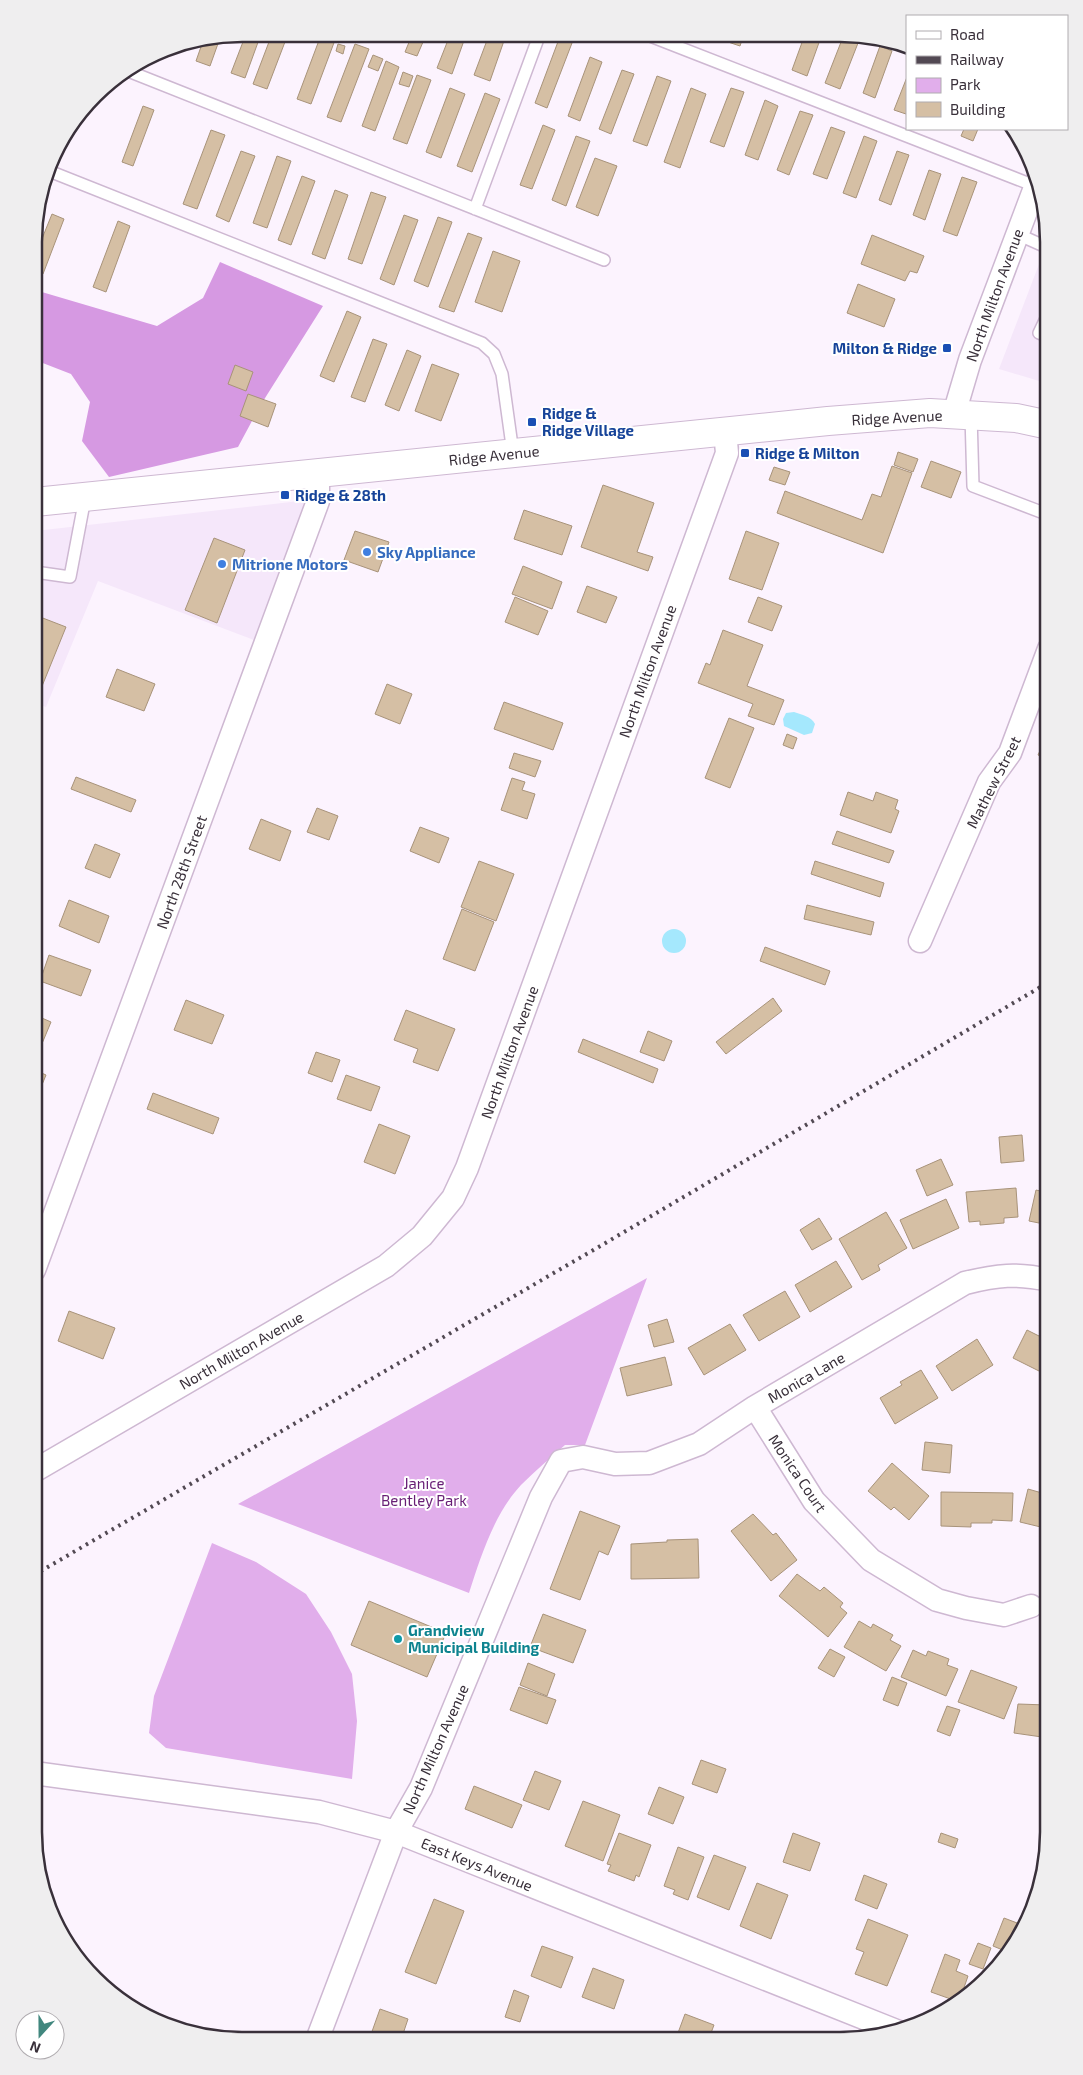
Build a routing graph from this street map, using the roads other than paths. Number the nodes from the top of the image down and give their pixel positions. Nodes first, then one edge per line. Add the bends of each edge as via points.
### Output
1 (537, 42) edge
2 (666, 42) edge
3 (135, 74) edge
4 (55, 173) edge
5 (1030, 178) edge
6 (1034, 189) edge
7 (476, 209) junction
8 (1017, 234) junction
9 (1040, 244) edge
10 (604, 260) dead end
11 (963, 415) junction
12 (1040, 423) edge
13 (725, 431) junction
14 (513, 453) junction
15 (318, 472) junction
16 (86, 497) junction
17 (42, 501) edge
18 (1040, 512) edge
19 (42, 573) edge
20 (1040, 673) edge
21 (920, 940) dead end
22 (42, 1248) edge
23 (1040, 1278) edge
24 (755, 1407) junction
25 (561, 1461) joint
26 (42, 1466) edge
27 (1031, 1606) dead end
28 (42, 1774) edge
29 (396, 1832) junction
30 (887, 2027) edge
31 (320, 2032) edge

1 - 7 lane
2 - 5 lane
3 - 7 lane
4 - 14 lane via 482,343 494,354 502,374
6 - 8 street, North Milton Avenue
7 - 10 lane
8 - 9 lane
8 - 11 street, North Milton Avenue via 970,360
11 - 12 street, Ridge Avenue via 1016,418
11 - 13 street, Ridge Avenue via 921,414
11 - 18 lane via 972,486
13 - 14 street, Ridge Avenue
13 - 26 street, North Milton Avenue via 727,453 468,1168 453,1198 422,1236 386,1266
14 - 15 street, Ridge Avenue
15 - 16 street, Ridge Avenue
15 - 22 street, North 28th Street via 318,501
16 - 17 street, Ridge Avenue
16 - 19 lane via 70,577
20 - 21 street, Mathew Street via 1010,753 989,782
23 - 24 street, Monica Lane via 1022,1274 992,1276 965,1283
24 - 25 street, Monica Lane via 699,1444 648,1463 615,1464 583,1457
24 - 27 street, Monica Court via 814,1501 871,1560 937,1600 1004,1615
25 - 29 street, North Milton Avenue via 540,1497 421,1788
28 - 29 street, East Keys Avenue via 318,1812
29 - 30 street, East Keys Avenue
29 - 31 street, North Milton Avenue

